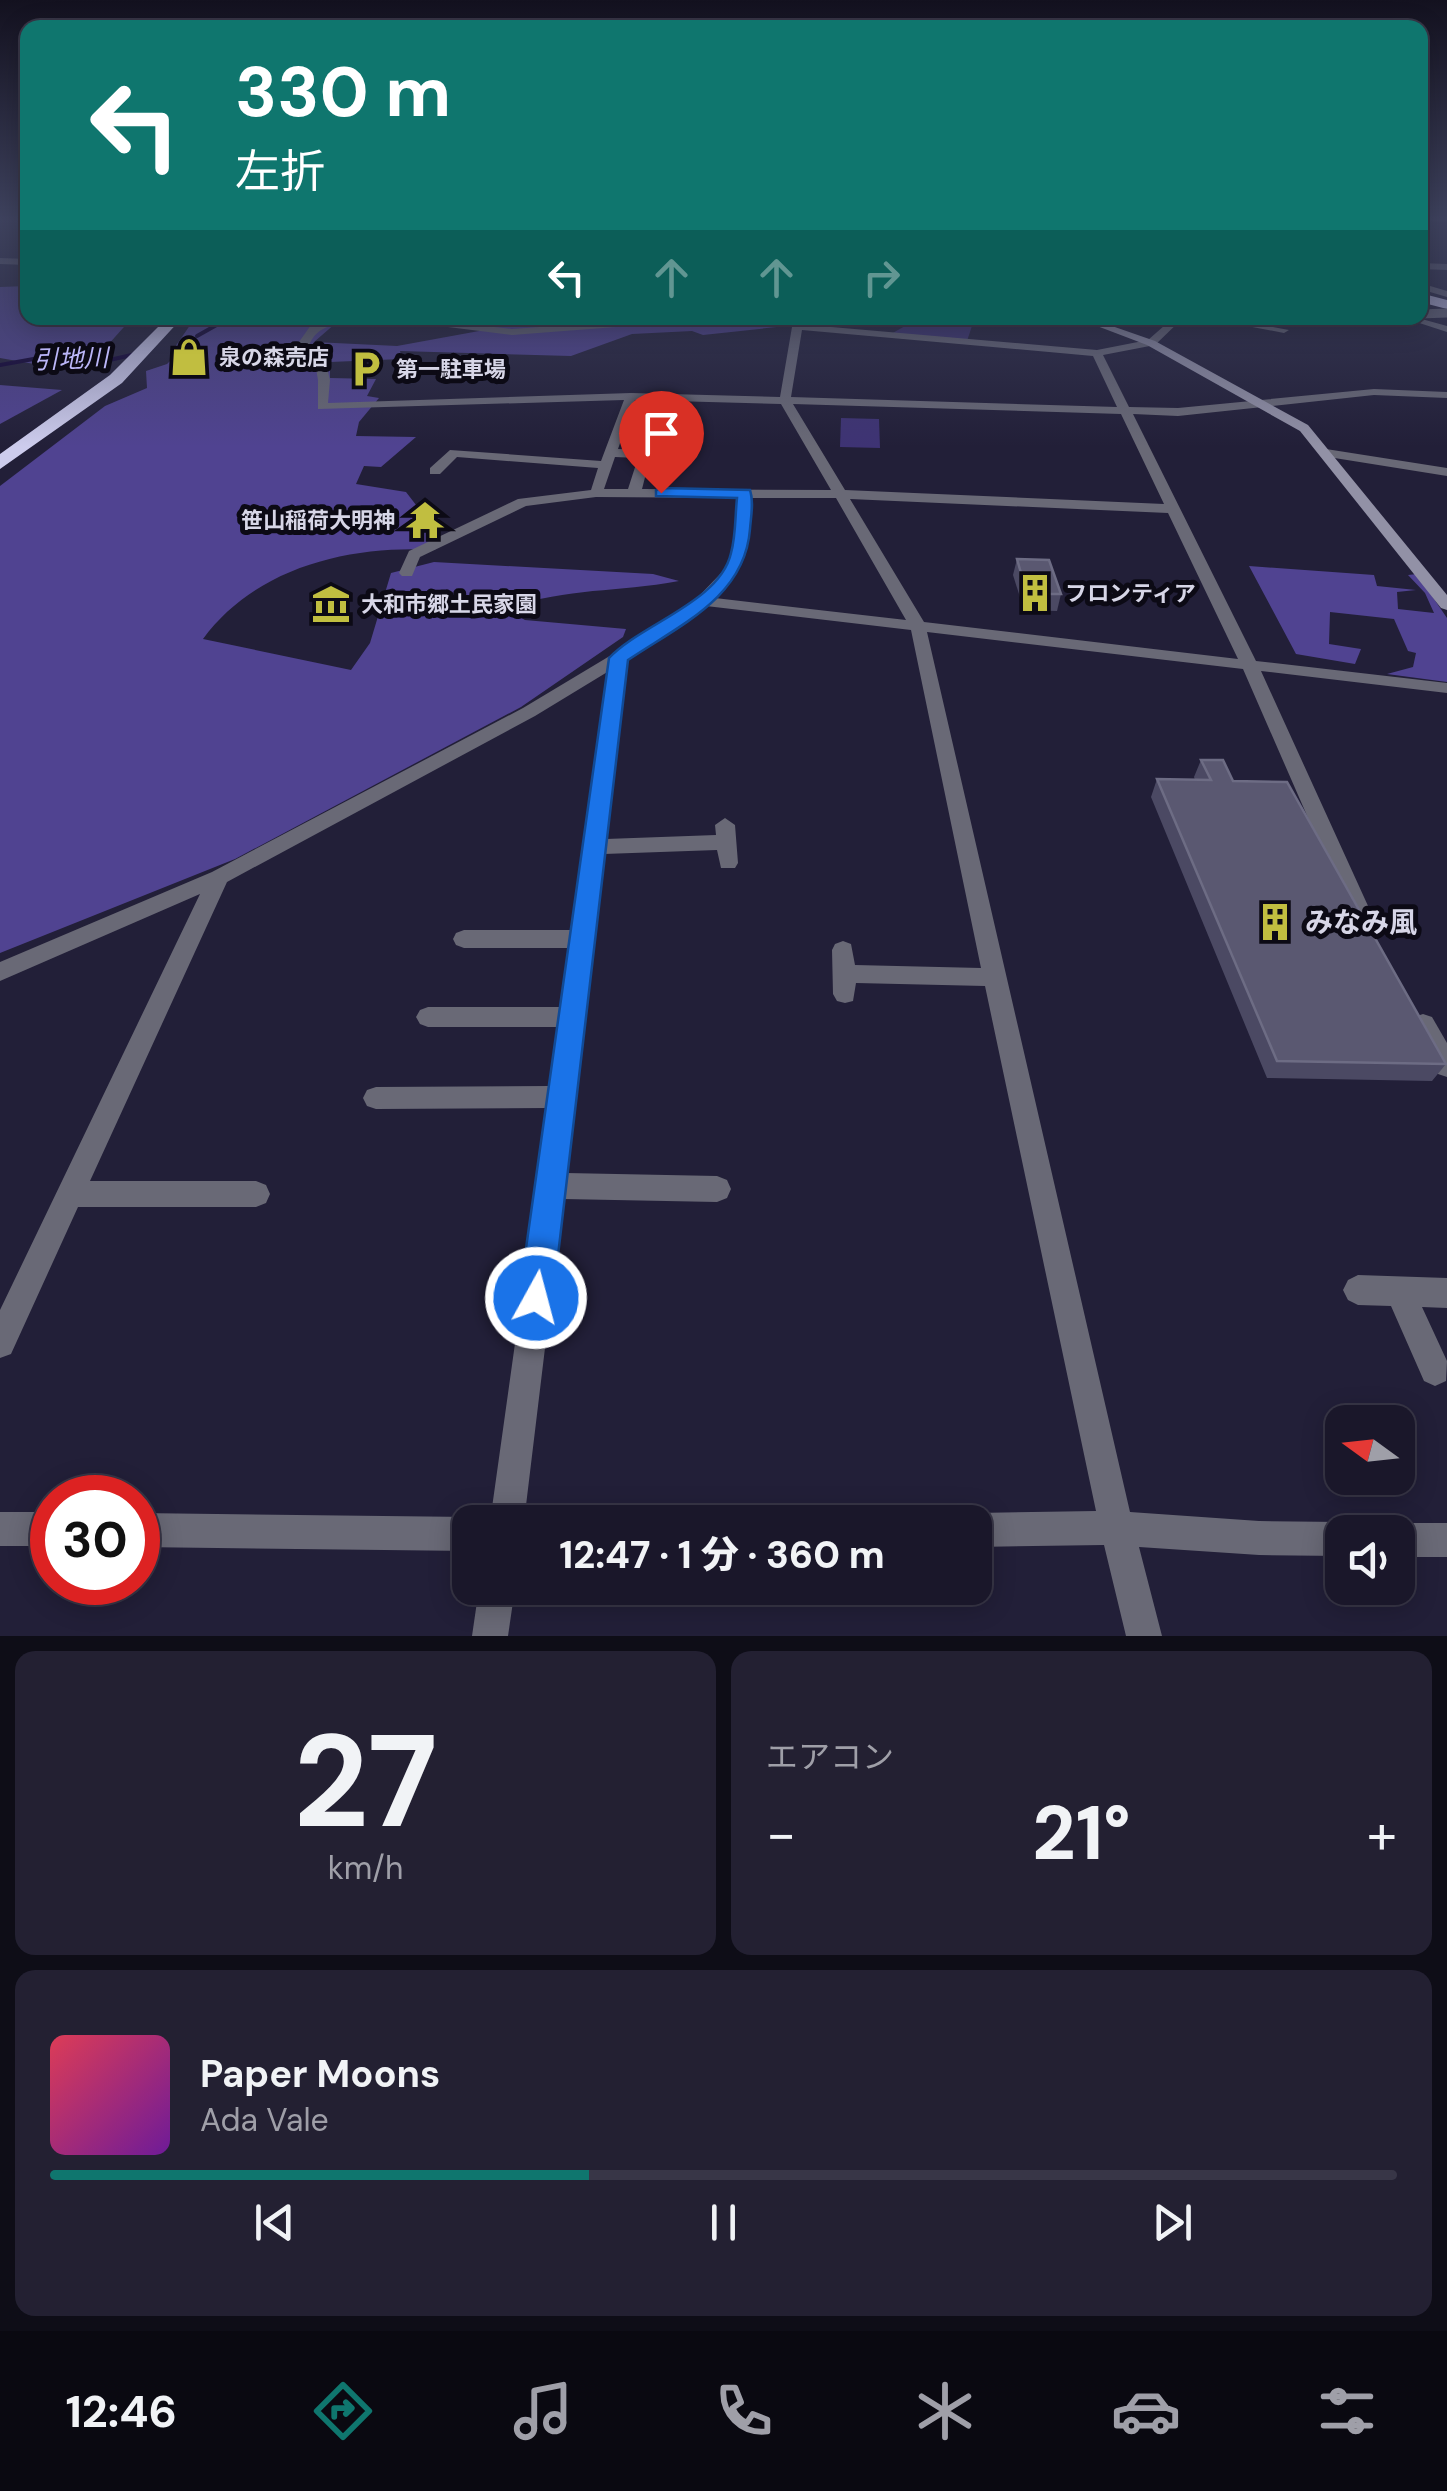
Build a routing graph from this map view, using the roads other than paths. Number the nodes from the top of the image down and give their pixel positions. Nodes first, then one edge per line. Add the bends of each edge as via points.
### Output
1 (153, 325) edge
2 (166, 325) edge
3 (323, 325) edge
4 (452, 325) edge
5 (603, 325) edge
6 (1101, 325) edge
7 (1170, 325) edge
8 (1253, 325) edge
9 (1284, 330) dead end
10 (1151, 343) junction
11 (1098, 353) junction
12 (107, 379) junction
13 (1447, 395) edge
14 (631, 396) junction
15 (785, 400) junction
16 (1261, 402) junction
17 (1124, 411) junction
18 (65, 412) junction
19 (0, 440) edge
20 (0, 449) edge
21 (1326, 453) junction
22 (645, 454) junction
23 (675, 454) dead end
24 (607, 459) junction
25 (0, 464) edge
26 (435, 471) dead end
27 (1447, 472) edge
28 (0, 476) edge
29 (596, 493) junction
30 (634, 493) junction
31 (745, 494) junction
32 (839, 494) junction
33 (1174, 508) junction
34 (406, 573) dead end
35 (704, 601) junction
36 (1447, 605) edge
37 (918, 626) junction
38 (619, 658) junction
39 (1250, 665) junction
40 (1447, 688) edge
41 (726, 843) dead end
42 (594, 846) junction
43 (219, 878) junction
44 (464, 939) dead end
45 (583, 939) junction
46 (1377, 946) edge
47 (0, 972) edge
48 (844, 973) dead end
49 (995, 977) junction
50 (1417, 1014) edge
51 (573, 1017) junction
52 (428, 1018) dead end
53 (1447, 1066) edge
54 (562, 1097) junction
55 (376, 1098) dead end
56 (550, 1186) junction
57 (717, 1188) dead end
58 (70, 1194) junction
59 (256, 1194) dead end
60 (1358, 1290) dead end
61 (1400, 1291) junction
62 (1447, 1293) edge
63 (0, 1343) edge
64 (1436, 1370) dead end
65 (509, 1505) edge
66 (1117, 1528) junction
67 (0, 1529) edge
68 (30, 1529) edge
69 (160, 1530) edge
70 (992, 1530) edge
71 (452, 1534) edge
72 (1325, 1539) edge
73 (1415, 1540) edge
74 (1447, 1540) edge
75 (495, 1605) edge
76 (490, 1636) edge
77 (1144, 1636) edge

1 - 12 highway
2 - 12 highway
3 - 14 street via 304,342 319,354 322,407
4 - 5 street via 512,332
6 - 10 street
7 - 10 street
8 - 9 street
10 - 11 street
10 - 16 street
11 - 15 street via 797,328
11 - 17 street
12 - 18 highway
12 - 18 highway
13 - 16 street via 1374,392
14 - 15 street
14 - 24 street
15 - 17 street
15 - 32 street
16 - 17 street
16 - 21 street via 1304,428
17 - 33 street
18 - 19 highway
18 - 20 highway
18 - 25 highway
18 - 28 highway
21 - 27 street
21 - 36 street
22 - 23 street
22 - 24 street
22 - 30 street
24 - 26 street via 454,453
24 - 29 street
29 - 30 street
29 - 34 street via 523,502 414,554
30 - 31 street
31 - 32 street
31 - 35 street via 740,554
32 - 33 street
32 - 37 street
33 - 39 street
35 - 37 street
35 - 38 street
37 - 39 street
37 - 49 street
38 - 42 street
38 - 43 street
39 - 40 street
39 - 46 street
41 - 42 street
42 - 45 street
43 - 47 street
43 - 58 street
44 - 45 street
45 - 51 street
48 - 49 street
49 - 66 street
50 - 53 street
51 - 52 street
51 - 54 street
54 - 55 street
54 - 56 street
56 - 57 street
56 - 65 street
58 - 59 street
58 - 63 street
60 - 61 street
61 - 62 street
61 - 64 street
66 - 70 street
66 - 72 street
66 - 77 street
67 - 68 street
69 - 71 street
73 - 74 street
75 - 76 street

